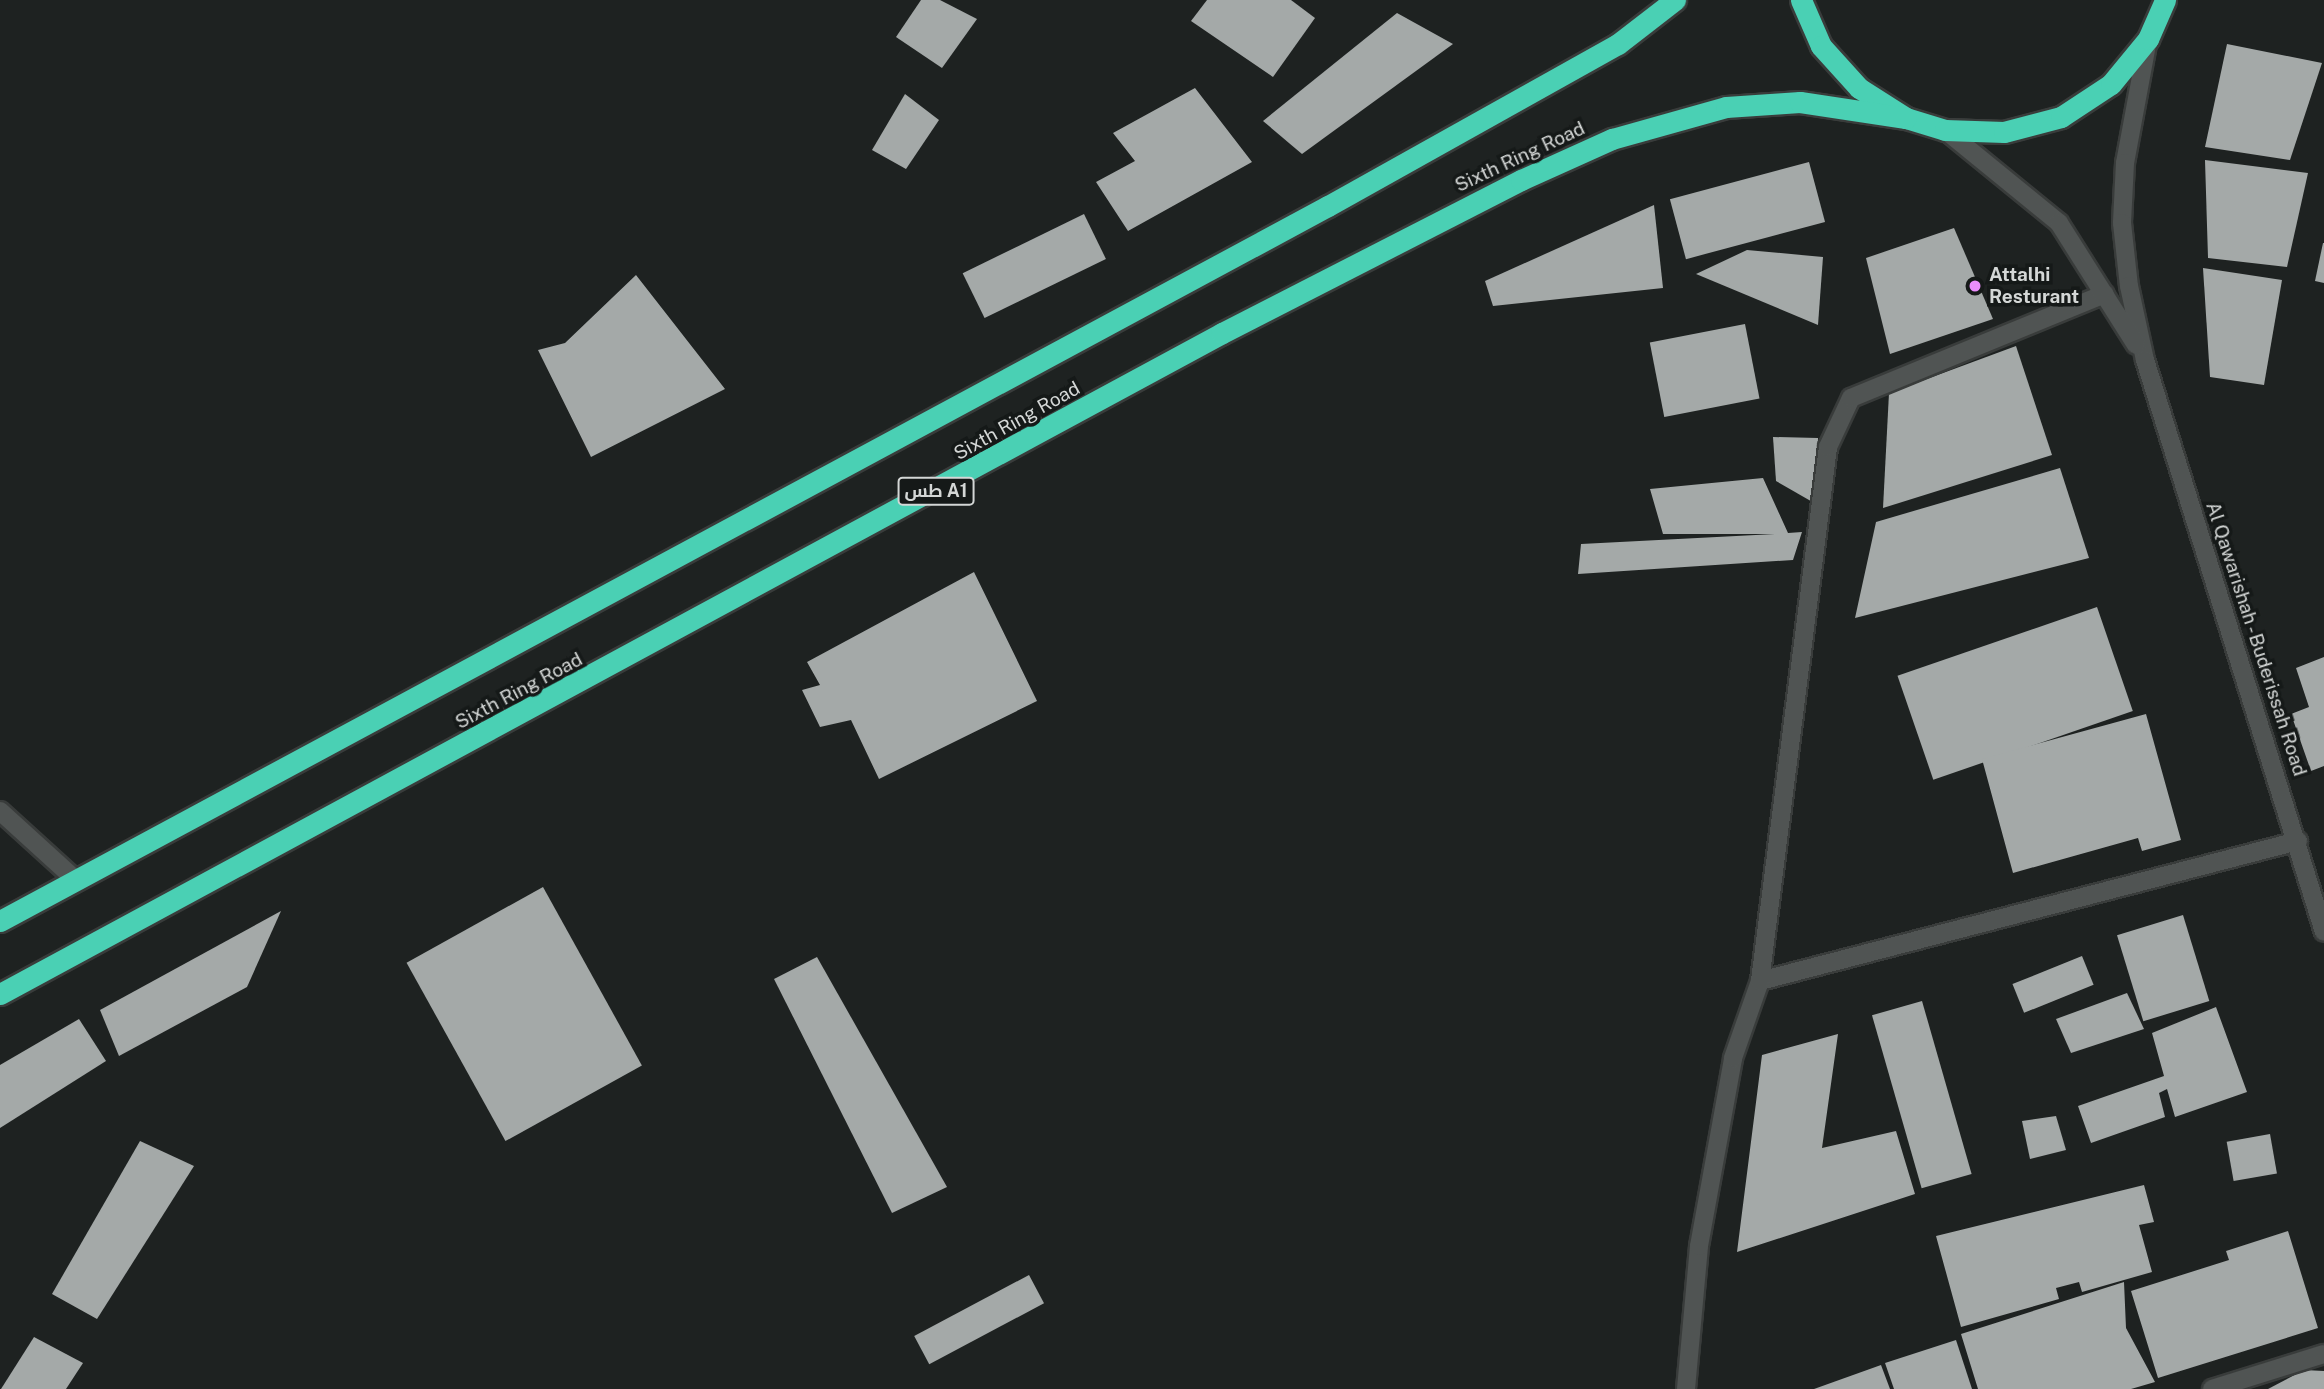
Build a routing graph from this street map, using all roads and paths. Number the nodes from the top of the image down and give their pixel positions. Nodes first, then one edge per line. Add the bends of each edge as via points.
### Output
1 (1675, 0) edge
2 (1801, 0) edge
3 (2166, 3) edge
4 (2148, 38) junction
5 (1906, 118) junction
6 (1945, 130) junction
7 (2105, 294) junction
8 (2145, 360) junction
9 (0, 811) edge
10 (2298, 841) junction
11 (77, 881) junction
12 (0, 921) edge
13 (2324, 932) edge
14 (1760, 981) junction
15 (0, 994) edge
16 (2324, 1354) edge
17 (1686, 1389) edge
18 (2212, 1389) edge

1 - 11 highway via 1619,44 1340,200
2 - 5 highway, Sixth Ring Road via 1821,46 1858,88
3 - 4 highway, Sixth Ring Road
4 - 6 highway, Sixth Ring Road via 2111,84 2061,117 2004,132
4 - 8 main road via 2122,223
5 - 6 highway, Sixth Ring Road
5 - 15 highway, Sixth Ring Road / طس A1 via 1800,102 1726,107 1612,139 1521,180 1222,333
6 - 7 main road via 2059,223
7 - 8 main road
7 - 14 main road via 1852,398 1828,447
8 - 10 main road, Al Qawarishah - Buderissah Road
9 - 11 main road
10 - 13 main road, Al Qawarishah - Buderissah Road
10 - 14 main road
11 - 12 highway
14 - 17 main road via 1733,1058 1699,1245
16 - 18 main road

